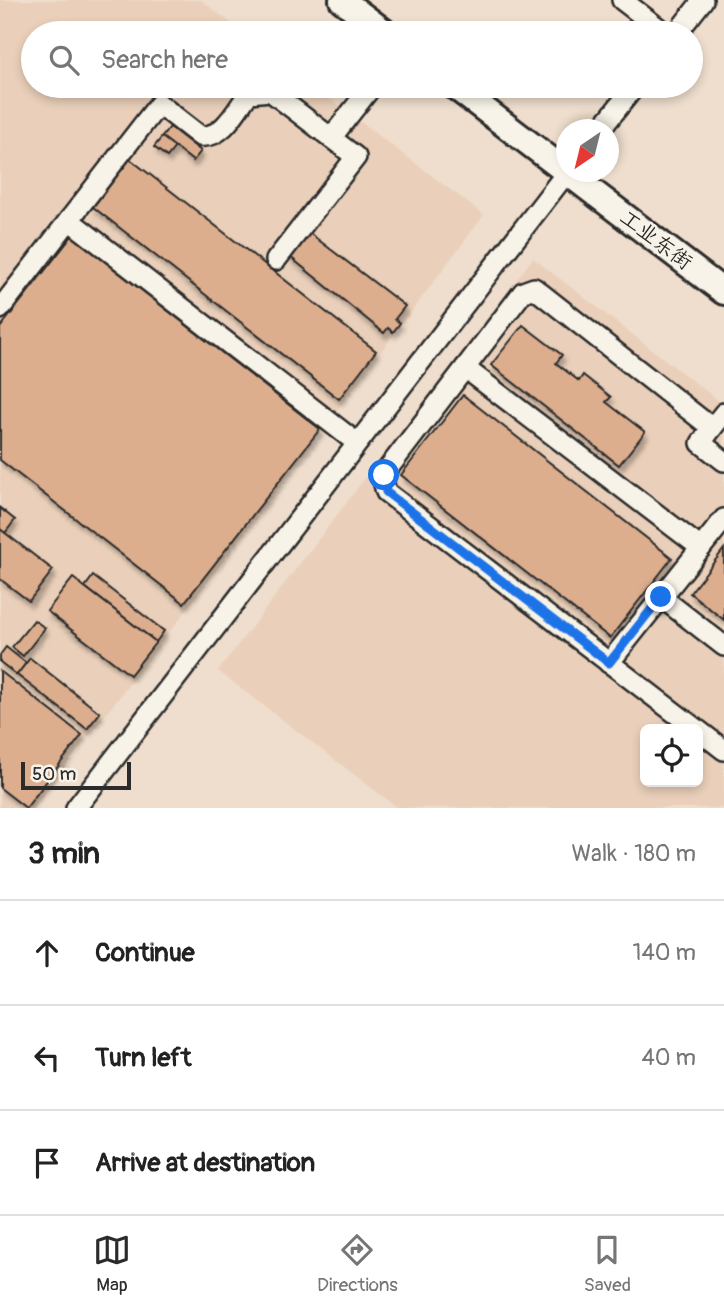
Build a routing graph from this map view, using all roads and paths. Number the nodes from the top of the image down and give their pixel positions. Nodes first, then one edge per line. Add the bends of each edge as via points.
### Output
1 (342, 0) edge
2 (622, 0) edge
3 (703, 0) edge
4 (370, 21) edge
5 (649, 21) edge
6 (686, 21) edge
7 (245, 98) edge
8 (279, 98) edge
9 (363, 98) edge
10 (470, 98) edge
11 (625, 98) edge
12 (609, 119) edge
13 (331, 138) junction
14 (556, 164) edge
15 (559, 182) edge
16 (580, 182) edge
17 (69, 220) junction
18 (276, 260) dead end
19 (724, 292) edge
20 (0, 309) edge
21 (465, 368) junction
22 (718, 420) edge
23 (357, 443) junction
24 (724, 461) edge
25 (724, 519) edge
26 (701, 548) junction
27 (661, 597) junction
28 (724, 646) edge
29 (609, 663) junction
30 (689, 724) edge
31 (703, 734) edge
32 (724, 750) edge
33 (76, 808) edge

1 - 4 main road
2 - 5 street
3 - 6 street
7 - 17 street via 219,132 205,137 159,104
8 - 13 street
9 - 13 street
10 - 14 main road, 工业东街
11 - 12 street
13 - 18 street via 356,157
15 - 23 street
16 - 19 main road, 工业东街
17 - 20 street
17 - 23 street
21 - 22 street via 523,292 534,288
21 - 26 street
21 - 29 street via 387,470 383,480 386,492
22 - 24 street via 701,443
23 - 33 street
25 - 26 street
26 - 27 street
27 - 28 street
27 - 29 street
29 - 30 street
31 - 32 street

